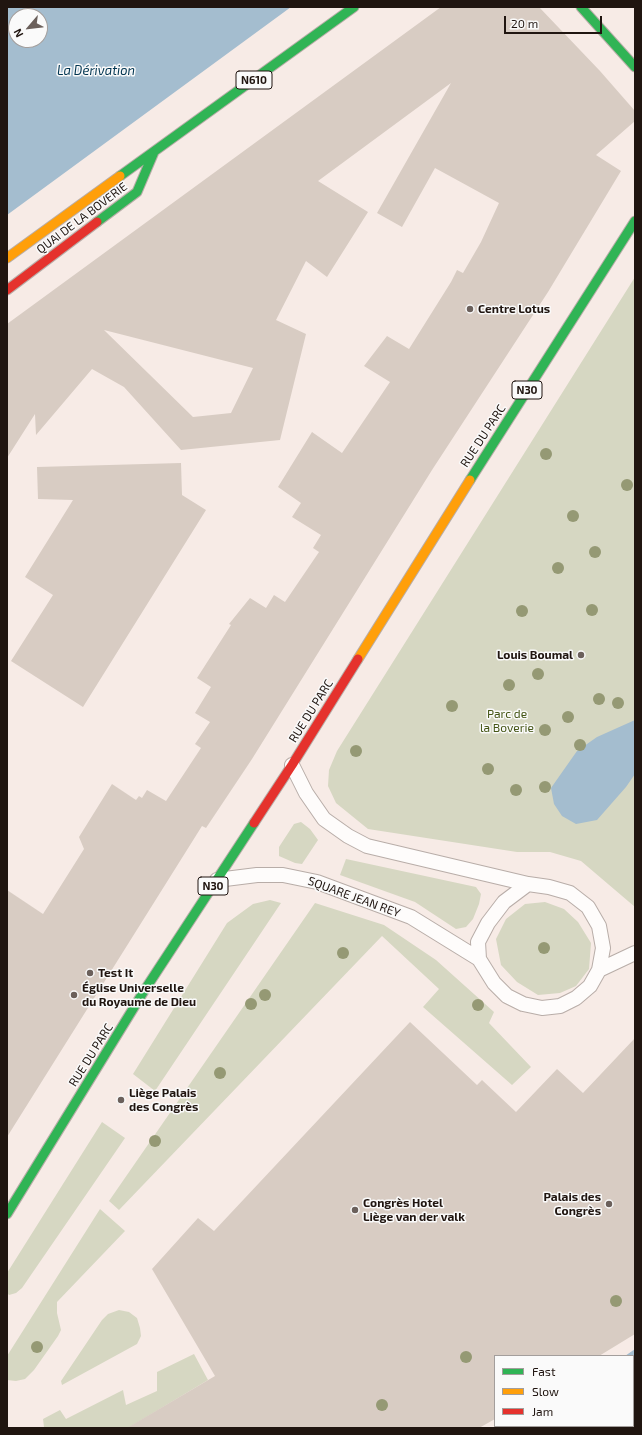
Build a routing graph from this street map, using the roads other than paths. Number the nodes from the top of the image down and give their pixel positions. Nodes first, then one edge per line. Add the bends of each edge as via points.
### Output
1 (354, 7) edge
2 (581, 7) edge
3 (635, 67) edge
4 (154, 152) junction
5 (635, 220) edge
6 (7, 258) edge
7 (7, 290) edge
8 (292, 765) junction
9 (217, 880) junction
10 (528, 884) junction
11 (635, 953) edge
12 (479, 959) junction
13 (599, 970) junction
14 (7, 1214) edge

1 - 4 main road, QUAI DE LA BOVERIE / N610
2 - 3 main road
4 - 6 main road, QUAI DE LA BOVERIE / N610
4 - 7 main road, QUAI DE LA BOVERIE via 137,192
5 - 8 main road, RUE DU PARC / N30 via 419,559
8 - 9 main road, RUE DU PARC / N30
8 - 10 lane, SQUARE JEAN REY via 306,793 324,819 367,846
9 - 12 lane, SQUARE JEAN REY via 283,875 317,882 411,918
9 - 14 main road, RUE DU PARC / N30 via 144,991
10 - 12 lane via 504,902 488,923 478,942
10 - 13 lane, SQUARE JEAN REY via 570,893 588,907 599,926 603,948
11 - 13 lane
12 - 13 lane, SQUARE JEAN REY via 507,996 523,1004 542,1008 560,1006 576,998 590,986

